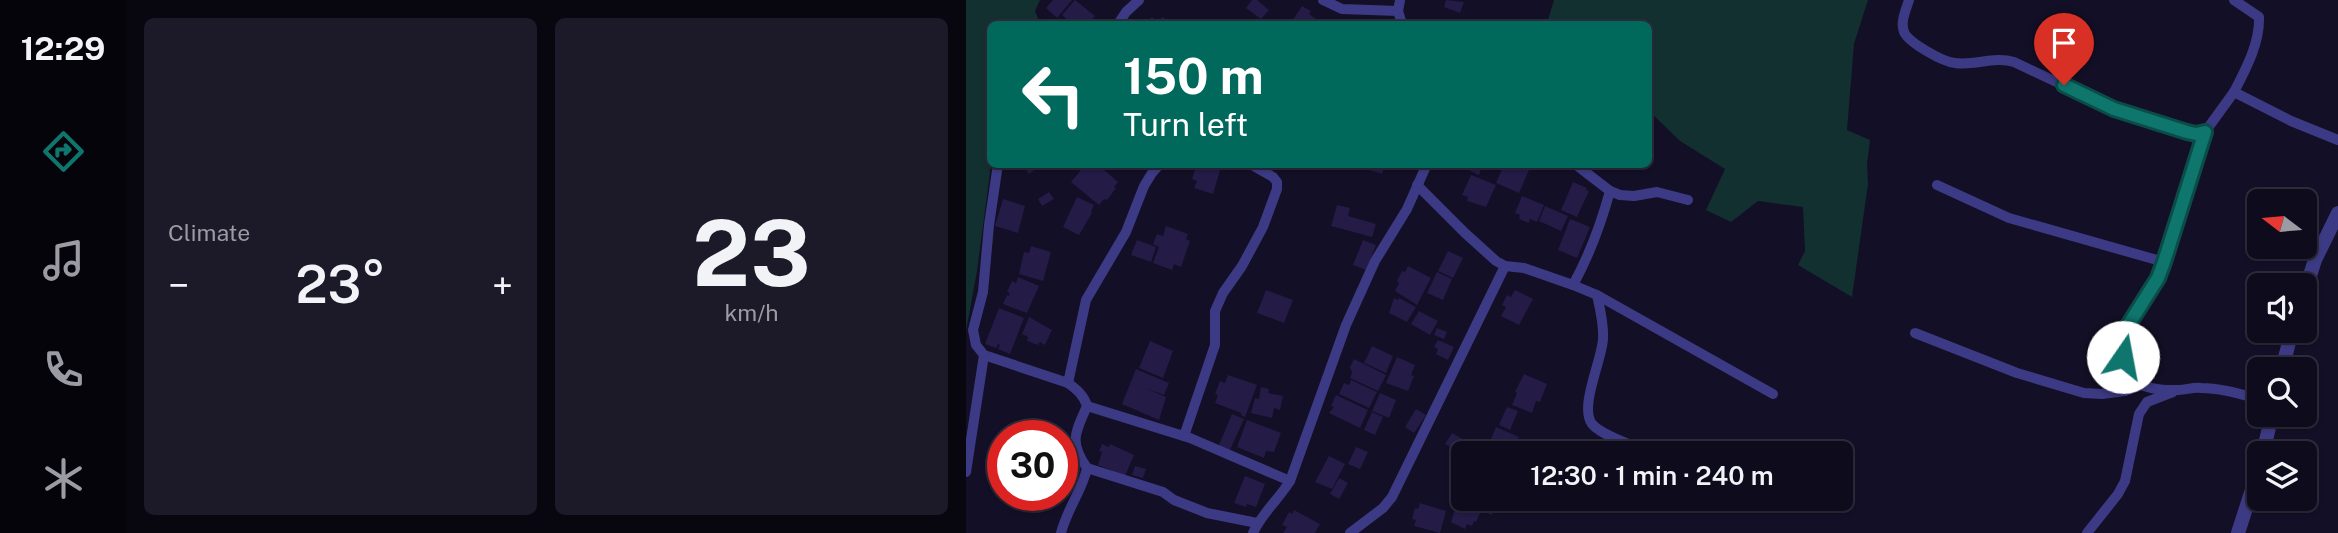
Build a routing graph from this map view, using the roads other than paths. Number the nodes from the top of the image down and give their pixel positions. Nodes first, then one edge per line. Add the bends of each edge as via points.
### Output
1 (1139, 0) edge
2 (1324, 0) edge
3 (1909, 0) edge
4 (2234, 0) edge
5 (1399, 5) edge
6 (1120, 21) edge
7 (2234, 92) junction
8 (2205, 132) junction
9 (2338, 140) edge
10 (997, 168) edge
11 (1156, 168) edge
12 (1257, 168) edge
13 (1425, 168) edge
14 (1580, 168) edge
15 (1417, 185) junction
16 (1937, 185) dead end
17 (1610, 191) junction
18 (1688, 200) dead end
19 (2338, 213) edge
20 (2164, 262) junction
21 (1505, 266) junction
22 (2311, 273) edge
23 (1573, 285) junction
24 (1597, 295) junction
25 (1915, 333) dead end
26 (984, 355) junction
27 (1068, 383) junction
28 (2140, 385) junction
29 (2179, 390) junction
30 (1773, 394) dead end
31 (2247, 397) edge
32 (1087, 405) junction
33 (1184, 436) junction
34 (1624, 441) edge
35 (1087, 468) junction
36 (966, 472) edge
37 (1290, 481) junction
38 (2247, 505) edge
39 (1255, 528) edge
40 (1061, 533) edge
41 (1350, 533) edge
42 (2087, 533) edge
43 (2238, 533) edge

1 - 6 street
2 - 5 street via 1342,9
3 - 8 street via 1903,18 1905,33 1944,60 1955,64 2004,59 2114,109 2187,132
4 - 7 street via 2259,17 2259,29
7 - 8 street
7 - 9 street
8 - 20 street
10 - 26 street via 983,292 973,330
11 - 27 street via 1086,300
12 - 33 street via 1273,177 1276,189 1263,227 1215,311 1215,345
13 - 15 street
14 - 17 street
15 - 21 street
15 - 37 street via 1350,314
16 - 20 street via 2009,218
17 - 18 street via 1634,196 1657,192
17 - 23 street via 1588,259
19 - 22 street
20 - 28 street via 2129,324 2123,357 2126,372
21 - 23 street
21 - 41 street via 1392,497
23 - 24 street
24 - 30 street
24 - 34 street via 1604,340 1588,417 1594,426
25 - 28 street via 2017,373 2084,393 2125,391
26 - 27 street
26 - 36 street
27 - 32 street
28 - 29 street
29 - 31 street via 2199,387
29 - 42 street via 2147,402 2139,414 2125,481
32 - 33 street
32 - 35 street via 1075,435
33 - 37 street
35 - 39 street
35 - 40 street
37 - 39 street
38 - 43 street

